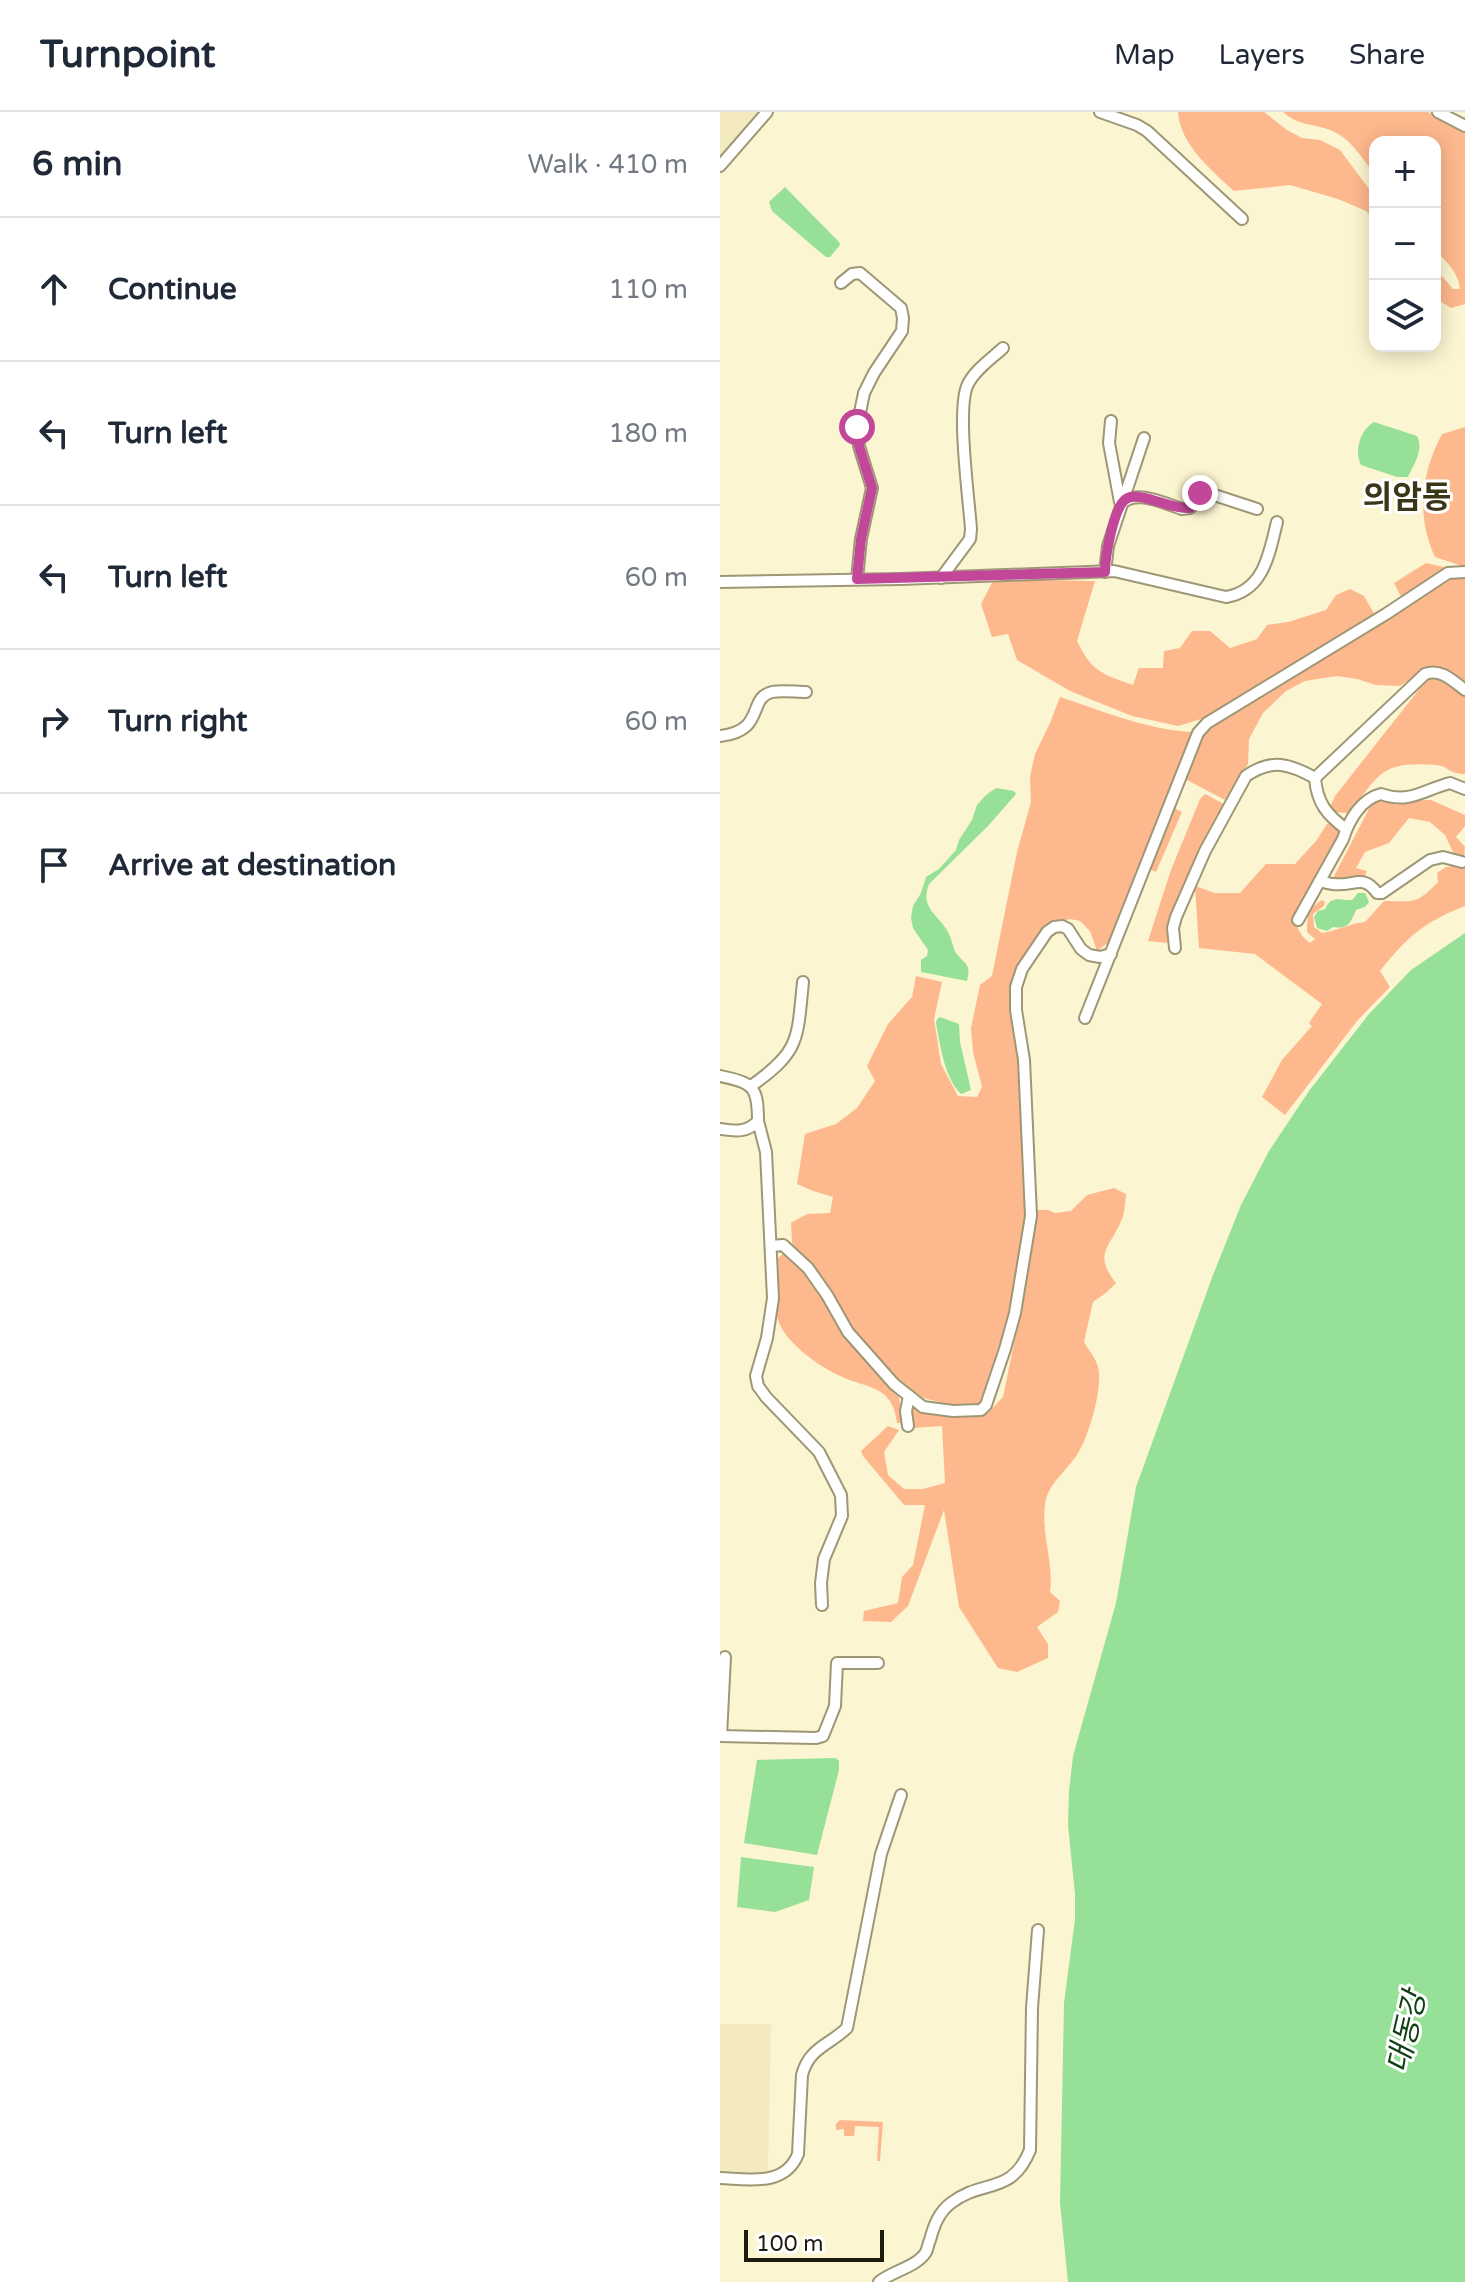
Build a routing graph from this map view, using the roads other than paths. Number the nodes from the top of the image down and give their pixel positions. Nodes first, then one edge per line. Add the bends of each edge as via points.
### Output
1 (767, 112) edge
2 (1100, 112) edge
3 (1438, 112) edge
4 (1465, 126) edge
5 (720, 166) edge
6 (1242, 219) dead end
7 (841, 283) dead end
8 (1003, 348) dead end
9 (1111, 421) dead end
10 (1144, 438) dead end
11 (1121, 504) junction
12 (1257, 509) dead end
13 (1277, 522) dead end
14 (1105, 572) junction
15 (1465, 572) edge
16 (941, 578) junction
17 (857, 579) junction
18 (720, 582) edge
19 (1465, 690) edge
20 (806, 692) dead end
21 (720, 736) edge
22 (1315, 778) junction
23 (1465, 789) edge
24 (1346, 829) junction
25 (1462, 862) dead end
26 (1320, 881) junction
27 (1298, 920) dead end
28 (1175, 948) dead end
29 (1111, 954) junction
30 (803, 982) dead end
31 (1085, 1018) dead end
32 (720, 1076) edge
33 (751, 1086) junction
34 (758, 1121) junction
35 (720, 1129) edge
36 (771, 1246) junction
37 (909, 1396) junction
38 (908, 1426) dead end
39 (822, 1605) dead end
40 (725, 1657) dead end
41 (878, 1663) dead end
42 (720, 1736) edge
43 (901, 1795) dead end
44 (1038, 1930) dead end
45 (720, 2178) edge
46 (879, 2282) edge

1 - 5 street
2 - 6 street via 1147,131
3 - 4 street
7 - 17 street via 860,273 901,308 903,318 902,331 864,393 858,418 859,446 872,488
8 - 16 street via 973,376 964,394 970,539
9 - 11 street via 1109,443
10 - 11 street
11 - 12 street via 1137,496 1190,508 1205,492
11 - 14 street
13 - 14 street via 1265,566 1238,595 1226,597
14 - 16 street
15 - 29 street via 1448,573 1207,723 1198,733
16 - 17 street
17 - 18 street
19 - 22 street via 1438,672 1425,674
20 - 21 street via 771,692 761,699 749,726
22 - 24 street via 1329,816
22 - 28 street via 1288,764 1246,776 1176,917
23 - 24 street via 1450,783 1405,799 1373,796
24 - 26 street
25 - 26 street via 1430,860 1382,893 1362,881
26 - 27 street
29 - 31 street
29 - 37 street via 1089,955 1068,929 1054,927 1022,969 1016,1010 1024,1060 1031,1216 1009,1337 981,1410 923,1407
30 - 33 street via 791,1051
32 - 33 street
33 - 34 street
34 - 35 street via 743,1131
34 - 36 street via 766,1152
36 - 37 street via 783,1245 808,1268 848,1332
36 - 39 street via 773,1298 758,1386 819,1452 841,1495 842,1516 824,1559
37 - 38 street
40 - 42 street
41 - 42 street via 837,1663 835,1706 823,1736
43 - 45 street via 881,1854 847,2028 805,2064 794,2165 780,2177
44 - 46 street via 1030,2150 1025,2163 1005,2182 966,2193 948,2205 935,2222 926,2252

